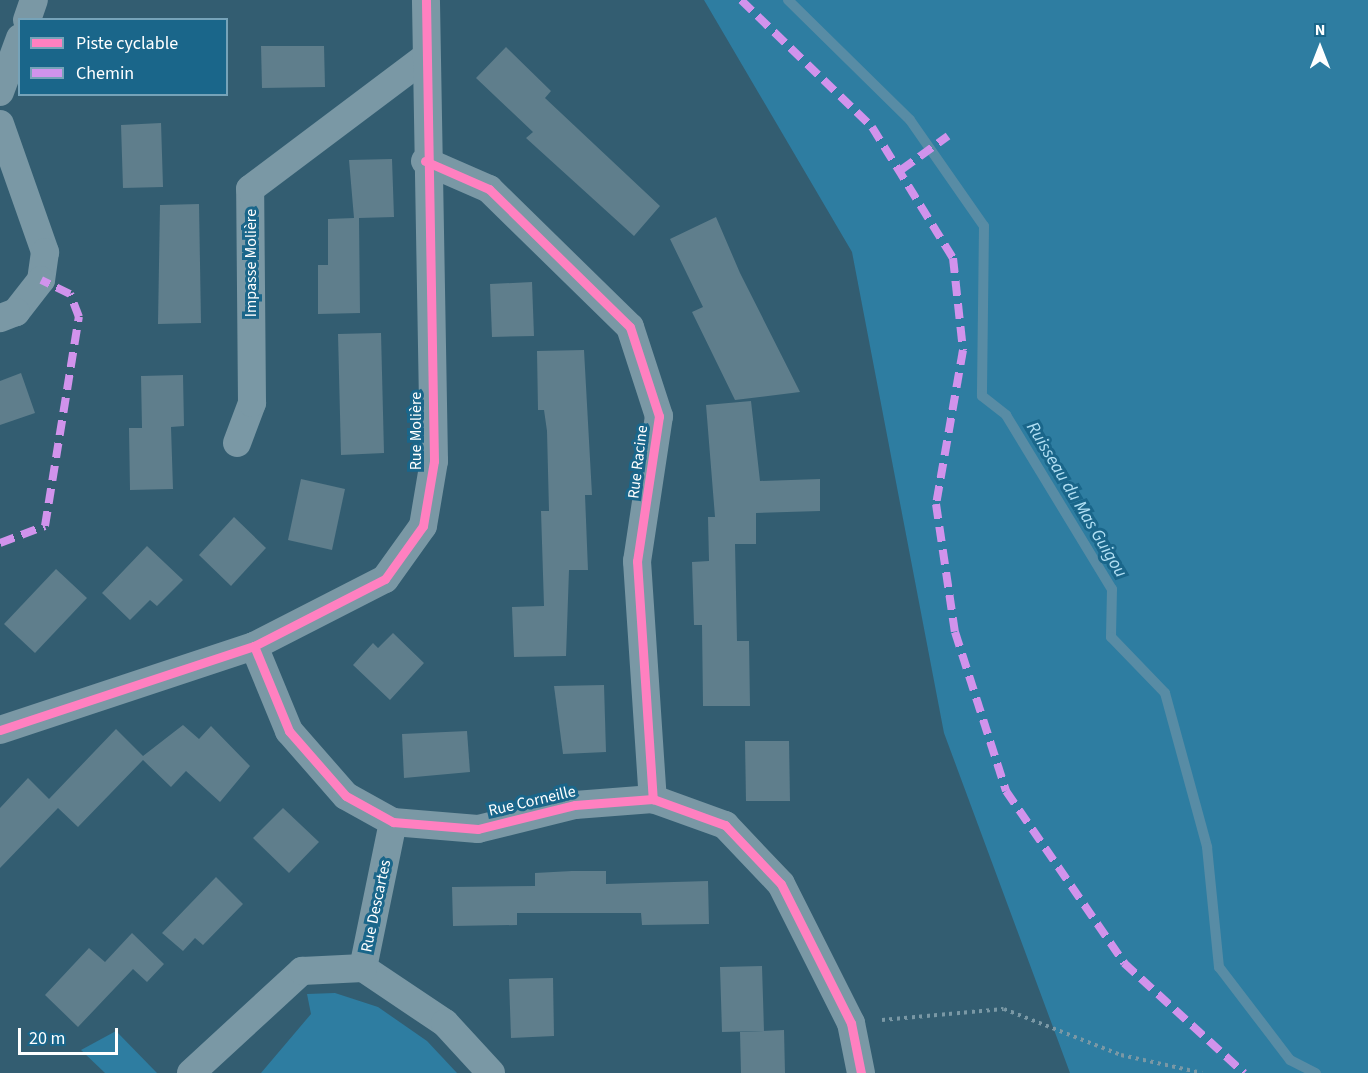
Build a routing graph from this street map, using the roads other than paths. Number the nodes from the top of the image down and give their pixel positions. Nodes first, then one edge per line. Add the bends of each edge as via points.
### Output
1 (34, 0) edge
2 (426, 0) edge
3 (28, 18) edge
4 (18, 43) edge
5 (423, 59) junction
6 (0, 92) edge
7 (0, 124) edge
8 (425, 161) junction
9 (0, 318) edge
10 (237, 442) dead end
11 (254, 646) junction
12 (0, 730) edge
13 (652, 800) junction
14 (393, 822) junction
15 (363, 968) junction
16 (191, 1073) edge
17 (491, 1073) edge
18 (861, 1073) edge

1 - 3 street
2 - 5 street, Rue Molière
4 - 6 street
5 - 8 street, Rue Molière
5 - 10 street, Impasse Molière via 250,189 252,403
7 - 9 street via 45,252 41,280 16,312
8 - 11 street, Rue Molière via 434,461 423,526 385,579
8 - 13 street, Rue Racine via 489,189 630,327 659,416 638,561
11 - 12 street, Rue Molière
11 - 14 street, Rue Corneille via 289,731 345,796
13 - 14 street, Rue Corneille via 575,805 478,829
13 - 18 street, Rue Corneille via 725,825 781,884 851,1023
14 - 15 street, Rue Descartes
15 - 16 street via 302,972
15 - 17 street, Rue Descartes via 445,1023

